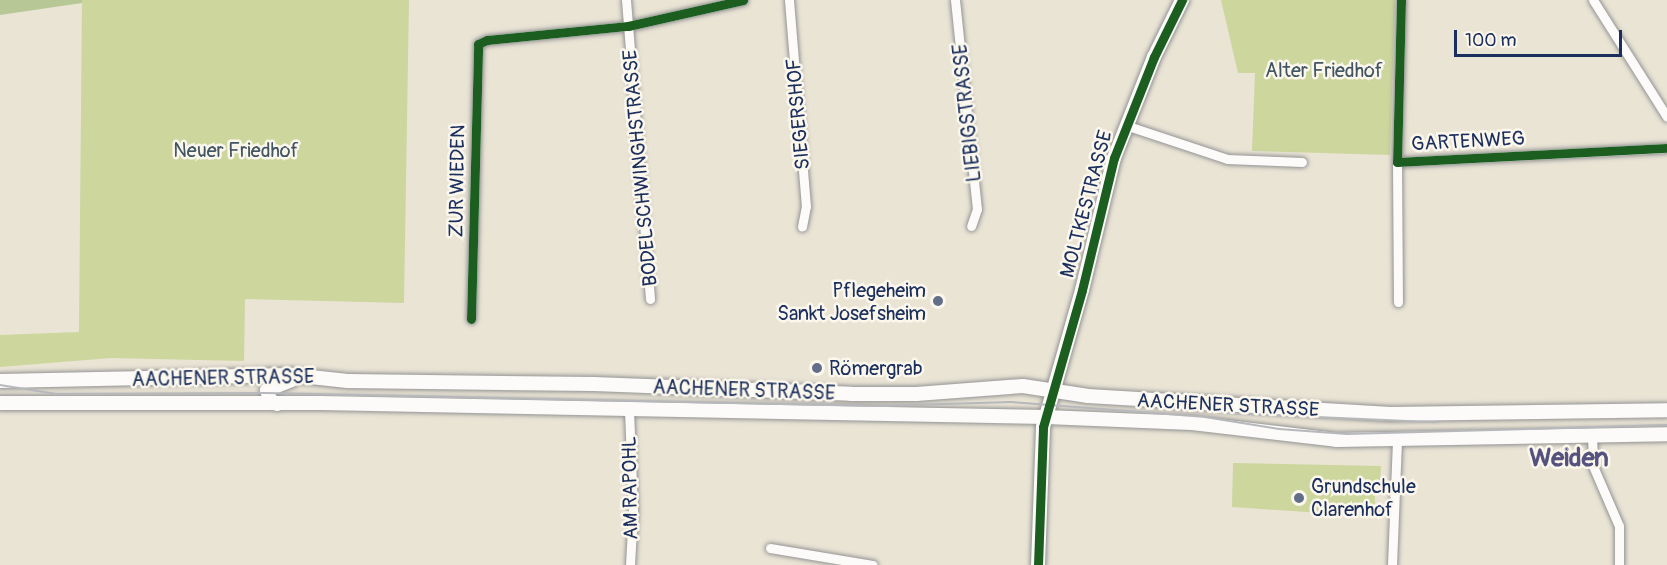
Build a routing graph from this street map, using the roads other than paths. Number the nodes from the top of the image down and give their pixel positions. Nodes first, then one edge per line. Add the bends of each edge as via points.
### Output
1 (626, 0) edge
2 (743, 0) edge
3 (789, 0) edge
4 (955, 0) edge
5 (1182, 0) edge
6 (1401, 0) edge
7 (1593, 0) edge
8 (628, 26) junction
9 (1667, 117) edge
10 (1125, 125) junction
11 (1667, 148) edge
12 (1302, 162) dead end
13 (1397, 162) junction
14 (971, 226) dead end
15 (802, 227) dead end
16 (650, 299) dead end
17 (1398, 302) dead end
18 (471, 320) dead end
19 (305, 375) junction
20 (0, 381) edge
21 (615, 384) junction
22 (658, 387) junction
23 (1053, 390) junction
24 (0, 403) edge
25 (276, 404) junction
26 (629, 410) junction
27 (1667, 410) edge
28 (1046, 417) junction
29 (1592, 434) junction
30 (1667, 434) edge
31 (1397, 438) junction
32 (770, 548) dead end
33 (843, 563) edge
34 (630, 565) edge
35 (873, 565) edge
36 (1038, 565) edge
37 (1392, 565) edge
38 (1619, 565) edge

1 - 8 street, BODELSCHWINGHSTRASSE
2 - 8 street
3 - 15 street, SIEGERSHOF via 806,206
4 - 14 street, LIEBIGSTRASSE via 977,209
5 - 10 main road, MOLTKESTRASSE
6 - 13 street, GARTENWEG
7 - 9 street
8 - 16 street, BODELSCHWINGHSTRASSE
8 - 18 street, ZUR WIEDEN via 478,44
10 - 12 street via 1227,159
10 - 23 main road, MOLTKESTRASSE
11 - 13 street, GARTENWEG
13 - 17 street, GARTENWEG
19 - 20 main road, AACHENER STRASSE
19 - 21 main road, AACHENER STRASSE via 348,381
19 - 25 main road via 270,386 268,397
21 - 22 main road, AACHENER STRASSE
21 - 26 main road
22 - 23 main road, AACHENER STRASSE via 851,394 916,394 992,386
22 - 26 main road via 634,398
23 - 27 main road, AACHENER STRASSE via 1088,396 1406,415
23 - 28 main road, MOLTKESTRASSE
24 - 25 main road, AACHENER STRASSE
25 - 26 main road, AACHENER STRASSE
26 - 28 main road, AACHENER STRASSE
26 - 34 street, AM RAPOHL via 633,511
28 - 31 main road, AACHENER STRASSE via 1192,423 1316,439
28 - 36 main road, MOLTKESTRASSE via 1036,537
29 - 30 main road, AACHENER STRASSE
29 - 31 main road, AACHENER STRASSE
29 - 38 street via 1593,466 1618,526
31 - 37 street
32 - 33 street
33 - 35 street

